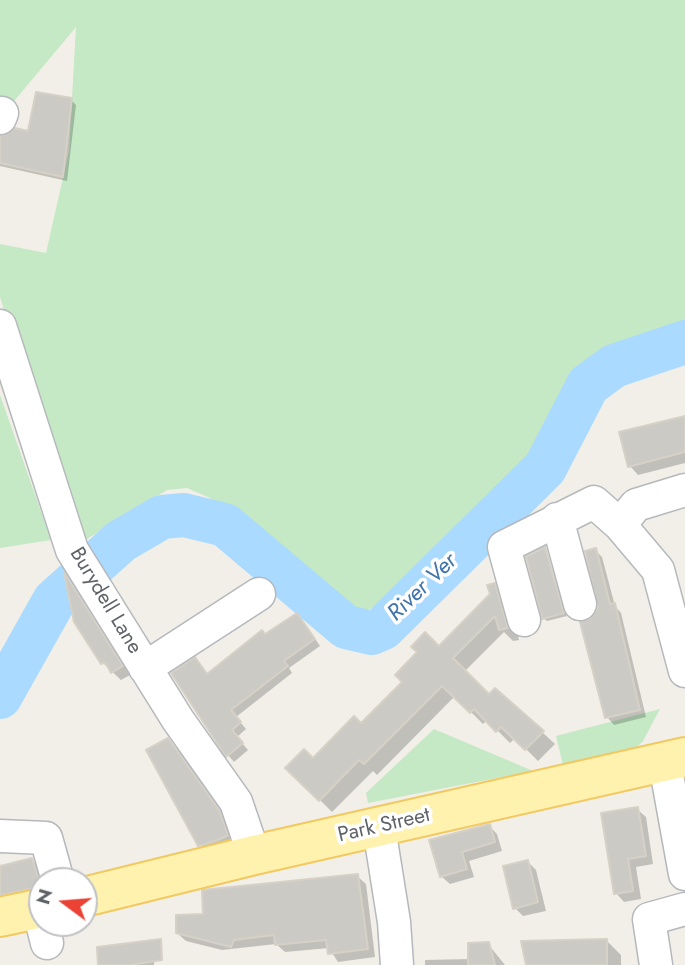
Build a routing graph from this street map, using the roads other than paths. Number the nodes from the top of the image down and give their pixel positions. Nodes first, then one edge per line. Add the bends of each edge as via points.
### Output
1 (0, 326) edge
2 (685, 490) edge
3 (557, 519) junction
4 (620, 525) junction
5 (259, 594) dead end
6 (580, 604) dead end
7 (524, 620) dead end
8 (145, 668) junction
9 (685, 671) edge
10 (675, 761) edge
11 (379, 828) junction
12 (0, 836) edge
13 (254, 855) junction
14 (46, 867) edge
15 (685, 874) edge
16 (98, 894) edge
17 (685, 909) edge
18 (28, 915) edge
19 (0, 917) edge
20 (397, 965) edge
21 (656, 965) edge

1 - 8 street, Burydell Lane via 72,550
2 - 4 street via 636,505
3 - 4 street via 594,502
3 - 6 street
3 - 7 street via 504,547
4 - 9 street via 658,570
5 - 8 street
8 - 13 street, Burydell Lane via 236,802
10 - 11 main road, Park Street
10 - 15 street
11 - 13 main road, Park Street
11 - 20 street
12 - 14 street via 46,838
13 - 16 main road, Park Street
17 - 21 street via 649,919
18 - 19 main road

